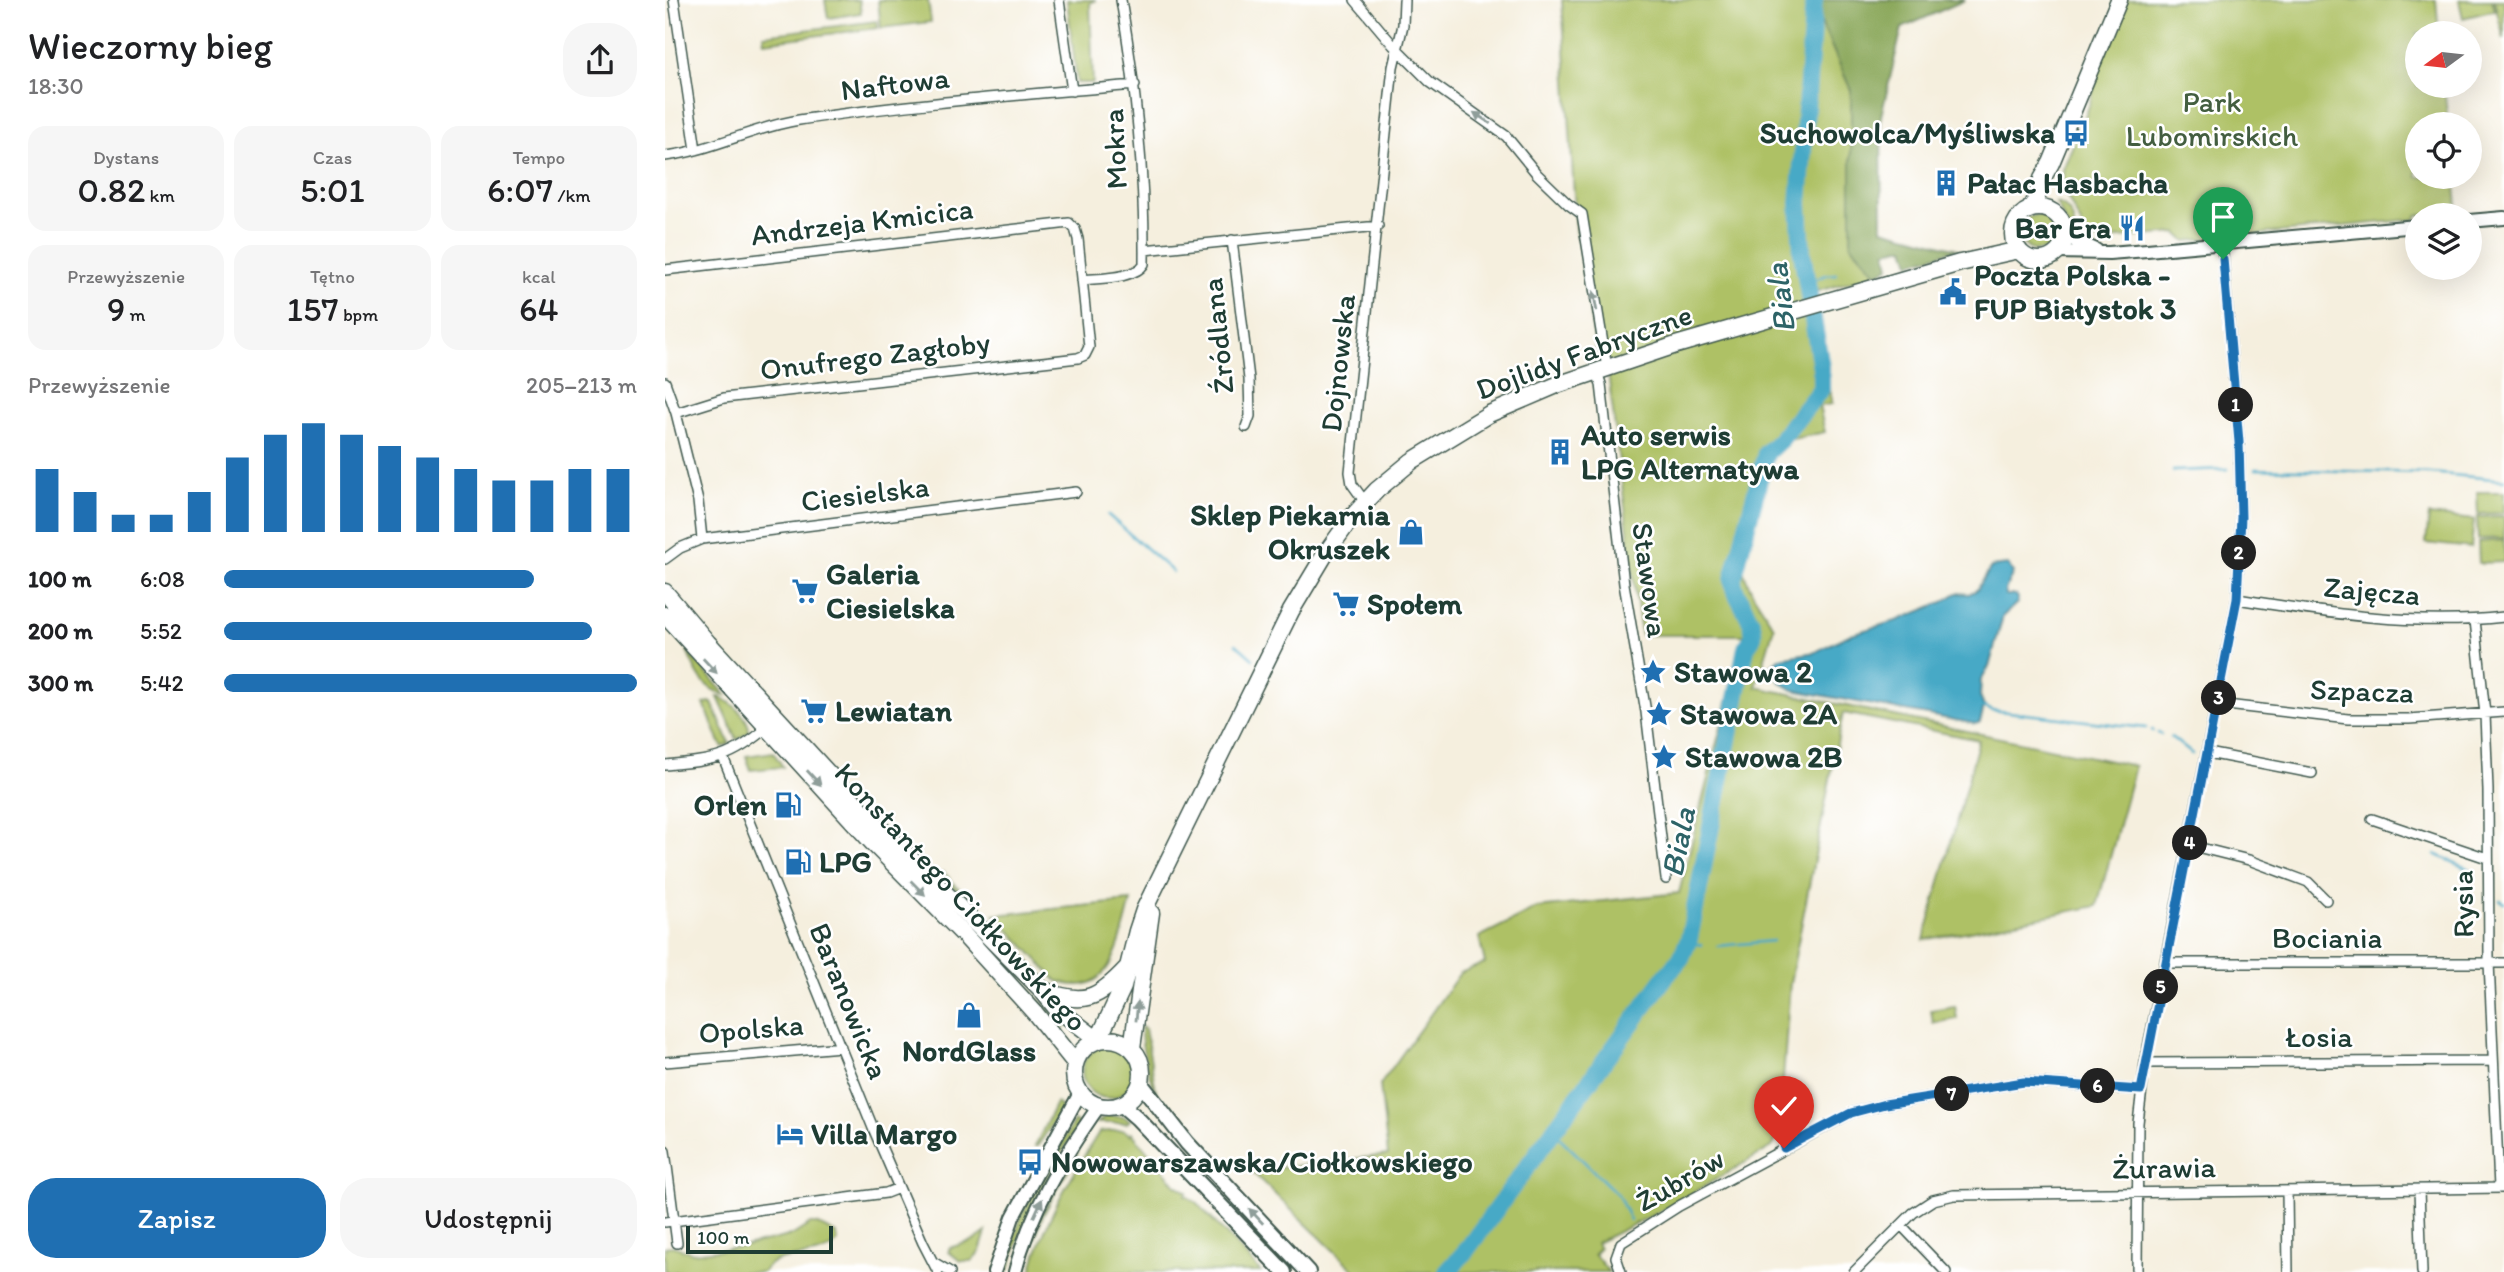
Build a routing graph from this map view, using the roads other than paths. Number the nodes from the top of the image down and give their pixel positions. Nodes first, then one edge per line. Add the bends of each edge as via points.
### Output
1 (674, 0) edge
2 (1059, 0) edge
3 (1122, 0) edge
4 (1355, 0) edge
5 (1404, 0) edge
6 (2119, 0) edge
7 (1398, 48) junction
8 (1135, 85) junction
9 (1072, 91) junction
10 (696, 150) junction
11 (665, 156) edge
12 (2051, 163) junction
13 (2029, 210) junction
14 (2050, 211) junction
15 (2504, 218) edge
16 (2482, 220) edge
17 (1378, 226) junction
18 (2405, 227) edge
19 (2013, 232) junction
20 (2064, 232) junction
21 (1232, 240) junction
22 (2221, 244) junction
23 (1144, 250) junction
24 (2019, 250) junction
25 (2057, 252) junction
26 (2102, 253) junction
27 (1960, 263) junction
28 (665, 270) edge
29 (1082, 280) junction
30 (1602, 370) junction
31 (665, 382) edge
32 (676, 413) junction
33 (1246, 428) dead end
34 (1076, 492) dead end
35 (1365, 502) junction
36 (702, 539) junction
37 (665, 559) edge
38 (665, 592) edge
39 (2237, 599) junction
40 (665, 615) edge
41 (2504, 617) edge
42 (2475, 620) junction
43 (2218, 704) junction
44 (2504, 712) edge
45 (2485, 714) junction
46 (767, 728) junction
47 (2208, 754) junction
48 (723, 757) junction
49 (665, 765) edge
50 (2312, 773) dead end
51 (2372, 819) dead end
52 (2189, 845) junction
53 (2487, 858) junction
54 (1666, 879) dead end
55 (1154, 890) junction
56 (2326, 900) dead end
57 (2489, 962) junction
58 (2166, 963) junction
59 (2504, 963) edge
60 (1128, 967) junction
61 (1041, 989) junction
62 (1098, 1040) junction
63 (841, 1047) junction
64 (1132, 1048) junction
65 (2493, 1061) junction
66 (665, 1062) edge
67 (1075, 1063) junction
68 (2145, 1063) junction
69 (1140, 1084) junction
70 (2141, 1090) junction
71 (1080, 1093) junction
72 (1122, 1105) junction
73 (1099, 1106) junction
74 (665, 1151) edge
75 (899, 1188) junction
76 (2502, 1188) edge
77 (2419, 1190) junction
78 (2287, 1191) junction
79 (2137, 1193) junction
80 (670, 1221) edge
81 (1901, 1225) junction
82 (677, 1243) dead end
83 (933, 1262) junction
84 (991, 1271) edge
85 (938, 1272) edge
86 (950, 1272) edge
87 (1015, 1272) edge
88 (1284, 1272) edge
89 (1308, 1272) edge
90 (1621, 1272) edge
91 (1854, 1272) edge
92 (1946, 1272) edge
93 (2137, 1272) edge
94 (2288, 1272) edge
95 (2422, 1272) edge

1 - 10 street
2 - 9 street
3 - 8 street, Mokra
4 - 7 street, Stawowa
5 - 7 street, Dojnowska
6 - 12 highway
7 - 17 street, Dojnowska
30 -> 7 street, Stawowa via 1582,214 1537,174 1506,135 1430,82
8 - 9 street, Naftowa
8 - 23 street, Mokra
9 - 10 street, Naftowa via 797,120
10 - 11 street, Naftowa
12 - 13 highway
12 - 14 highway
13 - 14 highway
13 - 19 highway via 2018,219
14 - 20 highway via 2059,218
15 - 16 street
17 - 21 street
17 - 35 street, Dojnowska via 1350,472 1352,484
18 - 22 street
19 - 24 highway
19 - 27 highway, Dojlidy Fabryczne
20 - 25 highway
20 - 26 street
21 - 23 street
21 - 33 street, Źródlana via 1249,379
22 - 26 street
22 - 39 street via 2239,442
23 - 29 street via 1144,264 1133,274
24 - 25 highway via 2040,259
24 - 27 highway, Dojlidy Fabryczne
25 - 26 street
27 - 30 highway, Dojlidy Fabryczne
28 - 29 street, Andrzeja Kmicica via 1064,222 1075,229
29 - 32 street, Onufrego Zagłoby via 1089,347 1082,357 724,398
30 - 35 highway, Dojlidy Fabryczne via 1479,419 1402,468
30 - 54 street, Stawowa via 1625,584
31 - 32 street
32 - 36 street via 698,501
34 - 36 street, Ciesielska
35 - 55 highway, Dojlidy Fabryczne via 1309,579
36 - 37 street, Ciesielska
38 - 61 highway, Konstantego Ciołkowskiego via 862,810
39 - 42 street, Zajęcza via 2374,617
39 - 43 street
40 -> 46 highway, Konstantego Ciołkowskiego
41 - 42 street, Zajęcza
42 - 45 street, Rysia
43 - 45 street, Szpacza via 2348,719
43 - 47 street
44 - 45 street, Szpacza
45 - 53 street, Rysia
46 - 48 street
46 -> 67 highway, Konstantego Ciołkowskiego via 964,935
47 - 50 street
47 - 52 street
48 - 49 street
48 - 63 street, Baranowicka
51 - 53 street
52 - 56 street via 2308,882
52 - 58 street
53 - 57 street, Rysia
55 - 60 highway, Dojlidy Fabryczne via 1136,930
64 -> 55 highway
57 - 58 street, Bociania
57 - 59 street, Bociania
57 - 65 street, Rysia
58 - 68 street
60 - 61 highway via 1091,997 1073,999
60 - 62 highway, Dojlidy Fabryczne
61 - 62 highway, Konstantego Ciołkowskiego via 1056,1008
62 - 64 highway via 1116,1039
62 - 67 highway via 1083,1048
63 - 66 street, Opolska
63 - 75 street, Baranowicka
64 - 69 highway via 1140,1061
65 - 68 street, Łosia
65 - 76 street, Rysia
67 - 71 highway via 1074,1079
68 - 70 street
69 - 72 highway
89 -> 69 main road via 1187,1143
70 - 79 street
70 - 90 street, Żubrów via 2024,1082 1851,1113 1679,1206 1621,1243 1616,1257
71 - 73 highway
71 - 84 street via 1013,1217
72 - 73 highway
72 - 88 main road
87 -> 73 street via 1044,1195
74 - 80 street
75 - 80 street
75 - 83 street, Baranowicka
76 - 77 street, Żurawia
77 - 78 street, Żurawia
77 - 95 street
78 - 79 street, Żurawia
78 - 94 street
79 - 81 street, Żurawia via 1954,1195 1933,1200
79 - 93 street
80 - 82 street
81 - 91 street, Żurawia
81 - 92 street
83 - 85 street, Baranowicka
83 - 86 street

